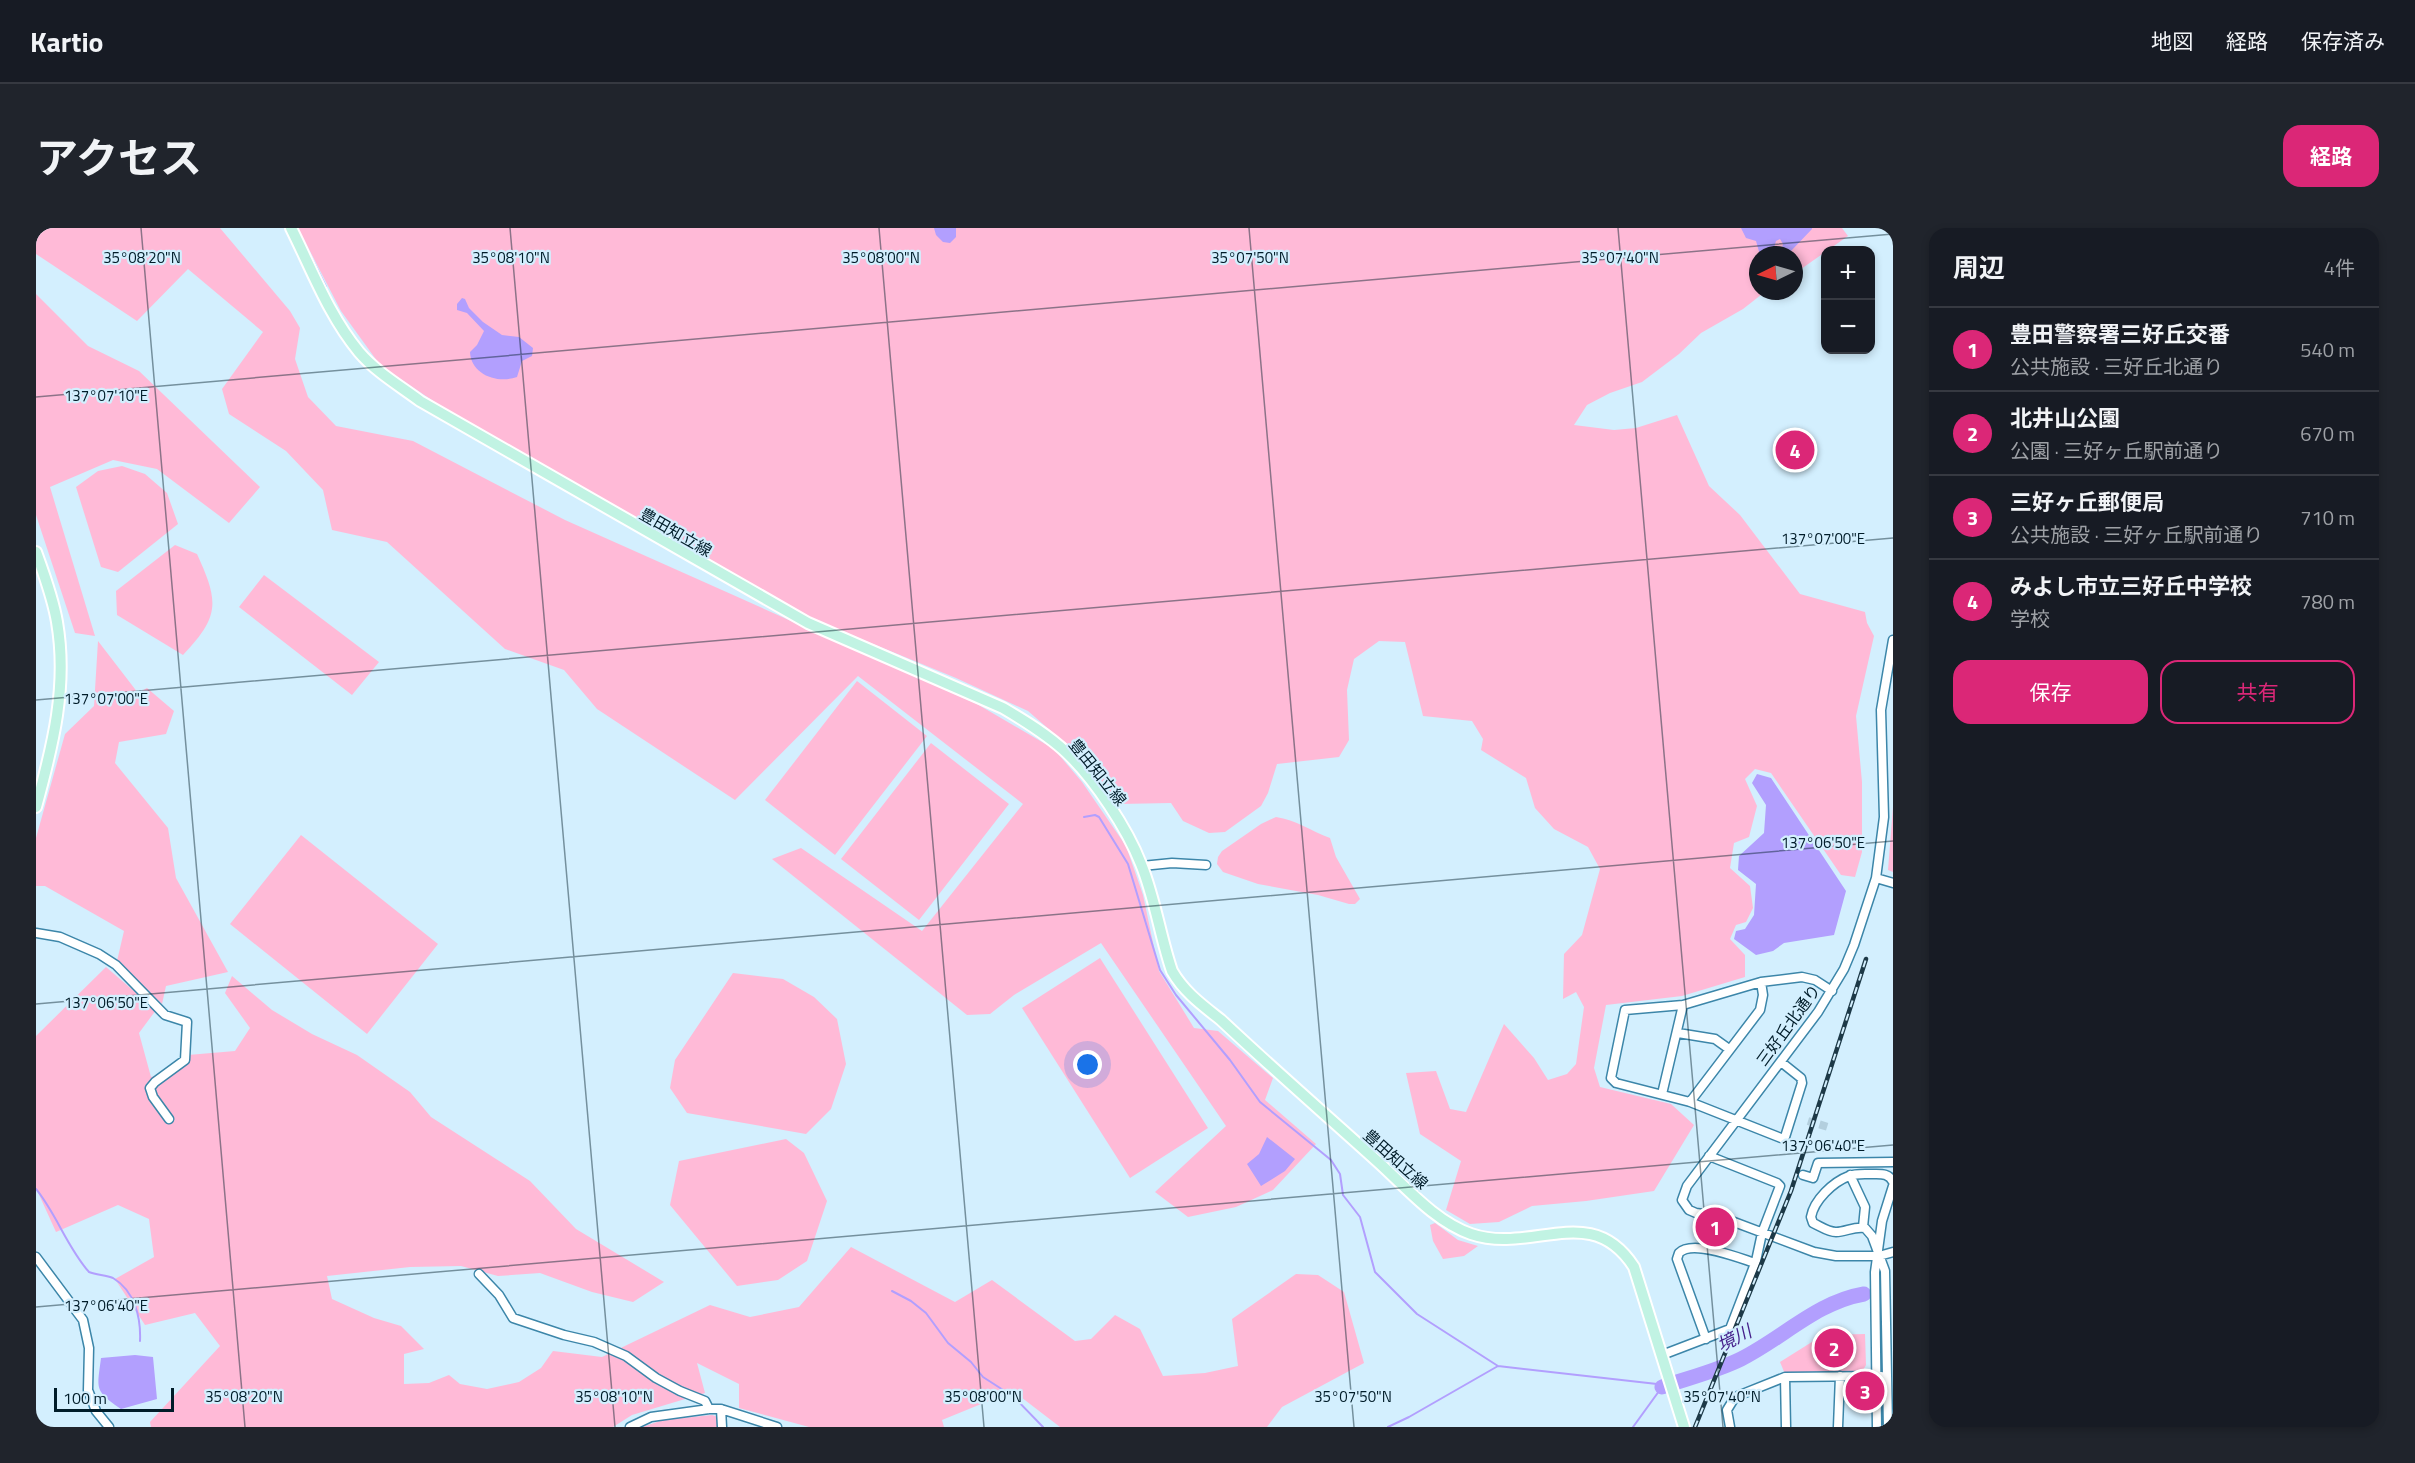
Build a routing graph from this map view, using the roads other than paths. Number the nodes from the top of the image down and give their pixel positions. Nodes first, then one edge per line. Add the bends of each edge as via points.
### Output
1 (291, 228) edge
2 (36, 552) edge
3 (1893, 640) edge
4 (36, 807) edge
5 (1206, 865) dead end
6 (1142, 866) junction
7 (1876, 878) junction
8 (1893, 883) edge
9 (36, 933) edge
10 (1761, 982) junction
11 (1832, 991) junction
12 (1683, 1005) junction
13 (1678, 1033) junction
14 (1730, 1049) junction
15 (1780, 1062) junction
16 (1662, 1094) junction
17 (1690, 1102) junction
18 (169, 1119) dead end
19 (1736, 1120) junction
20 (1709, 1156) junction
21 (1893, 1162) edge
22 (1803, 1175) dead end
23 (1850, 1175) junction
24 (1893, 1184) edge
25 (1863, 1227) junction
26 (1762, 1233) junction
27 (1893, 1252) edge
28 (1879, 1256) junction
29 (36, 1257) edge
30 (1755, 1263) junction
31 (480, 1274) dead end
32 (1706, 1339) junction
33 (1662, 1355) junction
34 (1876, 1376) junction
35 (1887, 1376) junction
36 (1785, 1377) junction
37 (1840, 1377) junction
38 (710, 1409) junction
39 (721, 1409) junction
40 (109, 1427) edge
41 (630, 1427) edge
42 (722, 1427) edge
43 (777, 1427) edge
44 (1684, 1427) edge
45 (1730, 1427) edge
46 (1786, 1427) edge
47 (1838, 1427) edge
48 (1877, 1427) edge
49 (1888, 1427) edge

1 - 6 main road, 豊田知立線 via 333,315 378,371 420,401 734,583 808,623 1003,708 1029,724 1068,755 1100,794
2 - 4 main road via 57,621 61,659 54,738
3 - 7 street, 三好丘北通り via 1881,710 1884,817
5 - 6 street
6 - 33 main road, 豊田知立線 via 1172,971 1191,997 1451,1224 1471,1234 1499,1239 1594,1233 1623,1250 1634,1267
7 - 8 street
7 - 11 street, 三好丘北通り via 1854,945
9 - 18 street via 60,937 99,954 122,971 165,1015 187,1022 185,1060 150,1088
10 - 11 street via 1802,977
10 - 12 street
10 - 14 street via 1760,1010
11 - 15 street, 三好丘北通り
12 - 13 street
12 - 16 street via 1628,1009 1623,1013 1612,1080
13 - 14 street via 1714,1039
13 - 16 street
14 - 17 street
15 - 19 street, 三好丘北通り
15 - 19 street via 1802,1083 1785,1137
16 - 17 street
17 - 19 street
19 - 20 street, 三好丘北通り
20 - 26 street via 1780,1186
20 - 26 street, 三好丘北通り via 1685,1189 1684,1204 1696,1213 1718,1216
21 - 22 street via 1818,1163 1813,1178
23 - 24 street via 1884,1174 1891,1177
23 - 25 street via 1865,1207
23 - 25 street via 1830,1188 1811,1217 1813,1223 1830,1231
24 - 28 street via 1882,1221
25 - 28 street via 1872,1236
26 - 28 street, 三好丘北通り via 1814,1252
26 - 30 street
27 - 28 street, 三好丘北通り
28 - 34 street via 1875,1272
28 - 35 street via 1885,1271
29 - 40 street via 83,1320 89,1348 88,1390 96,1411
30 - 32 street via 1730,1329
30 - 32 street via 1718,1251 1688,1248 1679,1253 1677,1259
31 - 38 street via 513,1318 594,1342 626,1356 662,1382 705,1401
32 - 33 street
33 - 44 main road, 豊田知立線
34 - 35 street
34 - 37 street
34 - 48 street
35 - 49 street
36 - 37 street
36 - 45 street via 1735,1397 1727,1410
36 - 46 street
37 - 47 street
38 - 39 street
38 - 41 street via 651,1417
39 - 42 street
39 - 43 street

